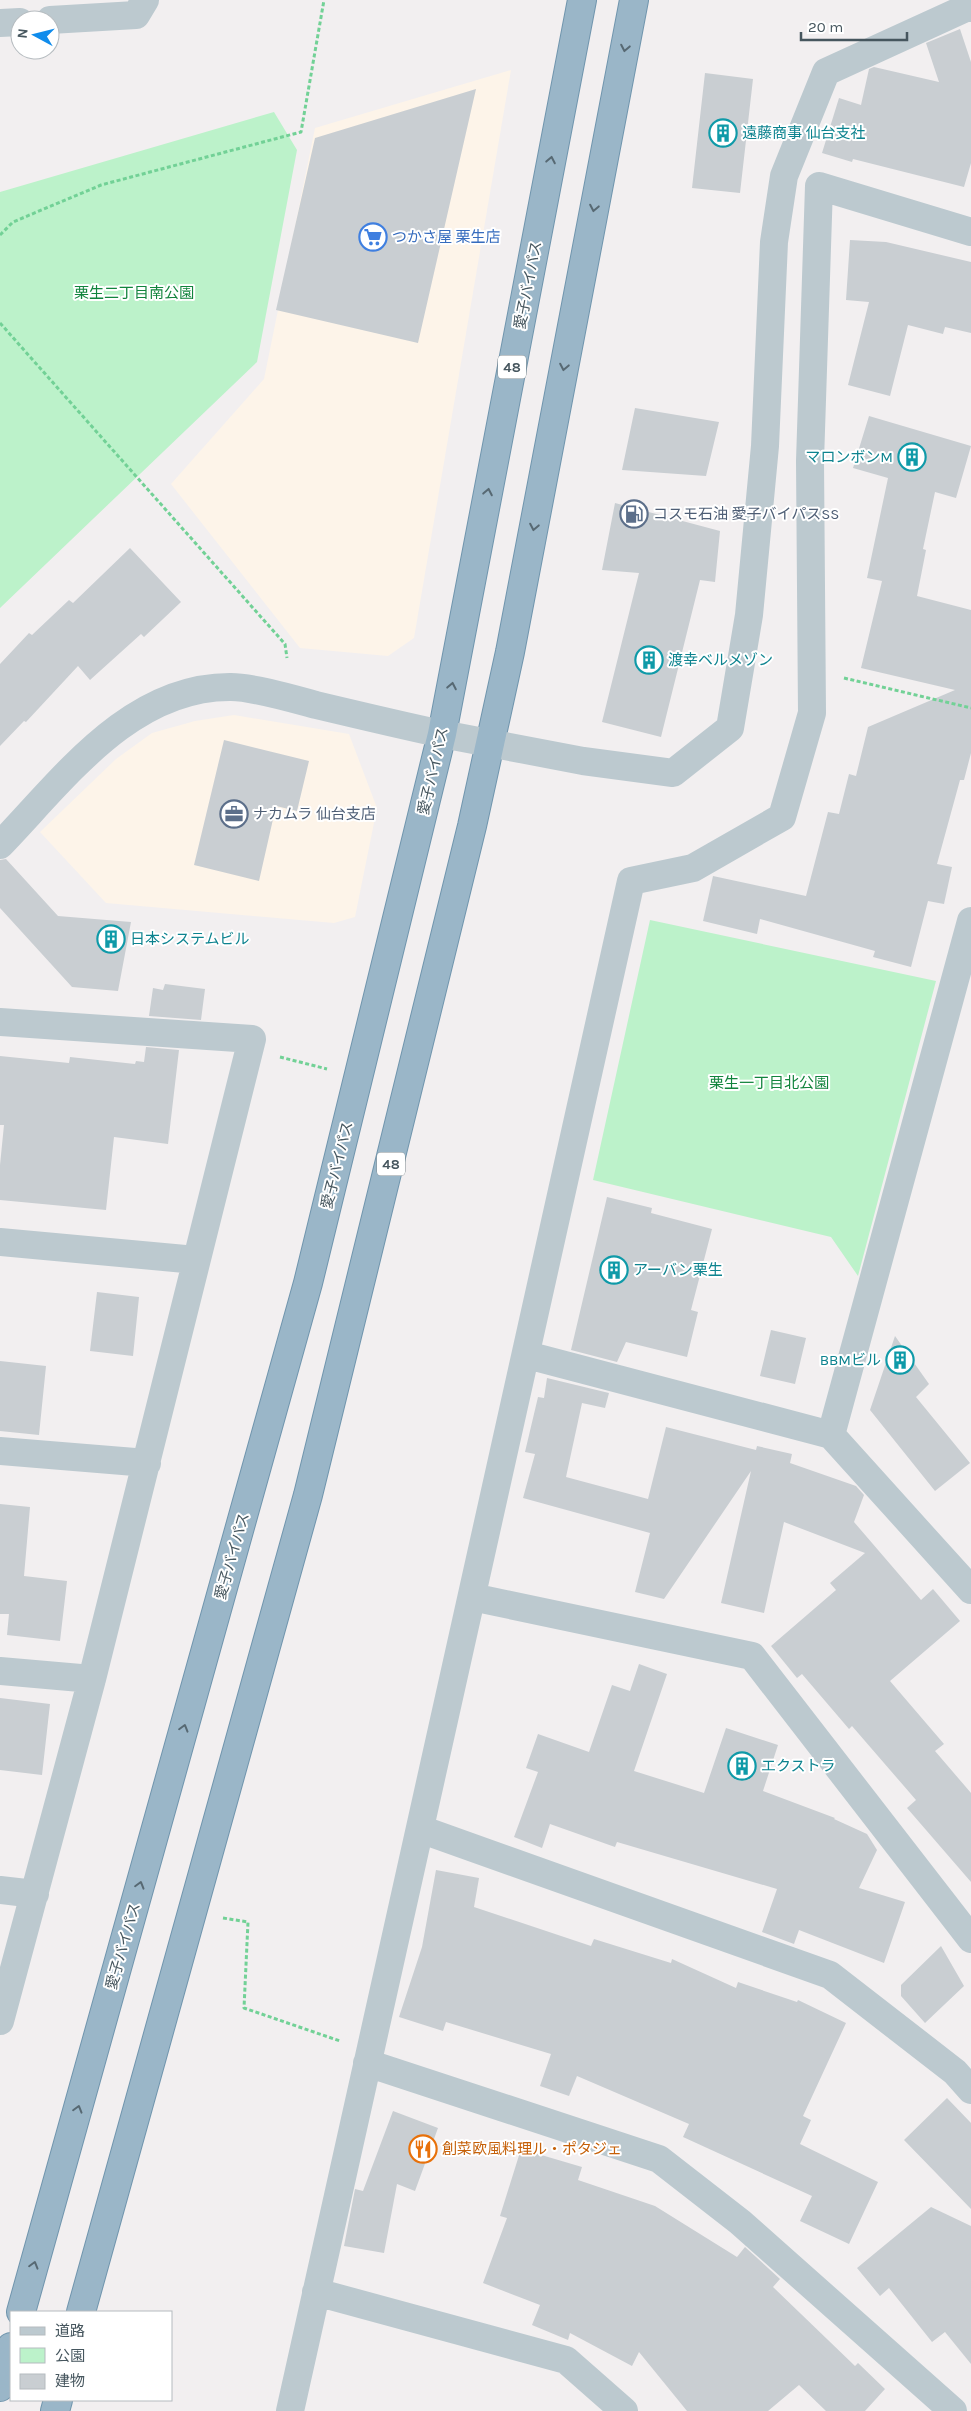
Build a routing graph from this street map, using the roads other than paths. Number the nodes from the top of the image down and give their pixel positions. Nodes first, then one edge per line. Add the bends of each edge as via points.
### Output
1 (146, 0) edge
2 (582, 0) edge
3 (634, 0) edge
4 (971, 8) edge
5 (60, 19) edge
6 (971, 232) edge
7 (442, 734) junction
8 (491, 743) junction
9 (0, 845) edge
10 (971, 921) edge
11 (0, 1022) edge
12 (0, 1242) edge
13 (196, 1260) junction
14 (527, 1355) junction
15 (831, 1435) junction
16 (0, 1450) edge
17 (147, 1463) junction
18 (971, 1590) edge
19 (472, 1597) junction
20 (0, 1671) edge
21 (92, 1679) junction
22 (420, 1829) junction
23 (0, 1890) edge
24 (35, 1894) junction
25 (971, 1939) edge
26 (0, 2021) edge
27 (369, 2057) junction
28 (966, 2074) edge
29 (316, 2292) junction
30 (21, 2311) edge
31 (81, 2311) edge
32 (10, 2351) edge
33 (0, 2388) edge
34 (290, 2411) edge
35 (624, 2411) edge
36 (954, 2411) edge

1 - 5 street via 136,15
7 -> 2 highway, 愛子バイパス / 48
3 -> 8 highway, 48
4 - 8 street via 826,72 784,176 774,242 765,446 749,615 730,728 673,773 583,761
6 - 14 street via 819,186 810,461 812,713 782,817 693,868 631,881
7 - 8 street
7 - 9 street via 232,687 190,692 143,710 102,739
30 -> 7 highway, 愛子バイパス / 48 via 308,1283
8 - 31 highway, 48 via 308,1495
10 - 15 street
11 - 13 street via 252,1039
12 - 13 street
13 - 17 street
14 - 15 street
14 - 19 street
15 - 18 street
16 - 17 street
17 - 21 street
19 - 22 street
19 - 25 street via 752,1656
20 - 21 street
21 - 24 street
22 - 27 street
22 - 28 street via 830,1975
23 - 24 street
24 - 26 street
27 - 29 street
27 - 36 street via 659,2159 740,2222
29 - 34 street
29 - 35 street via 566,2360
32 - 33 highway

